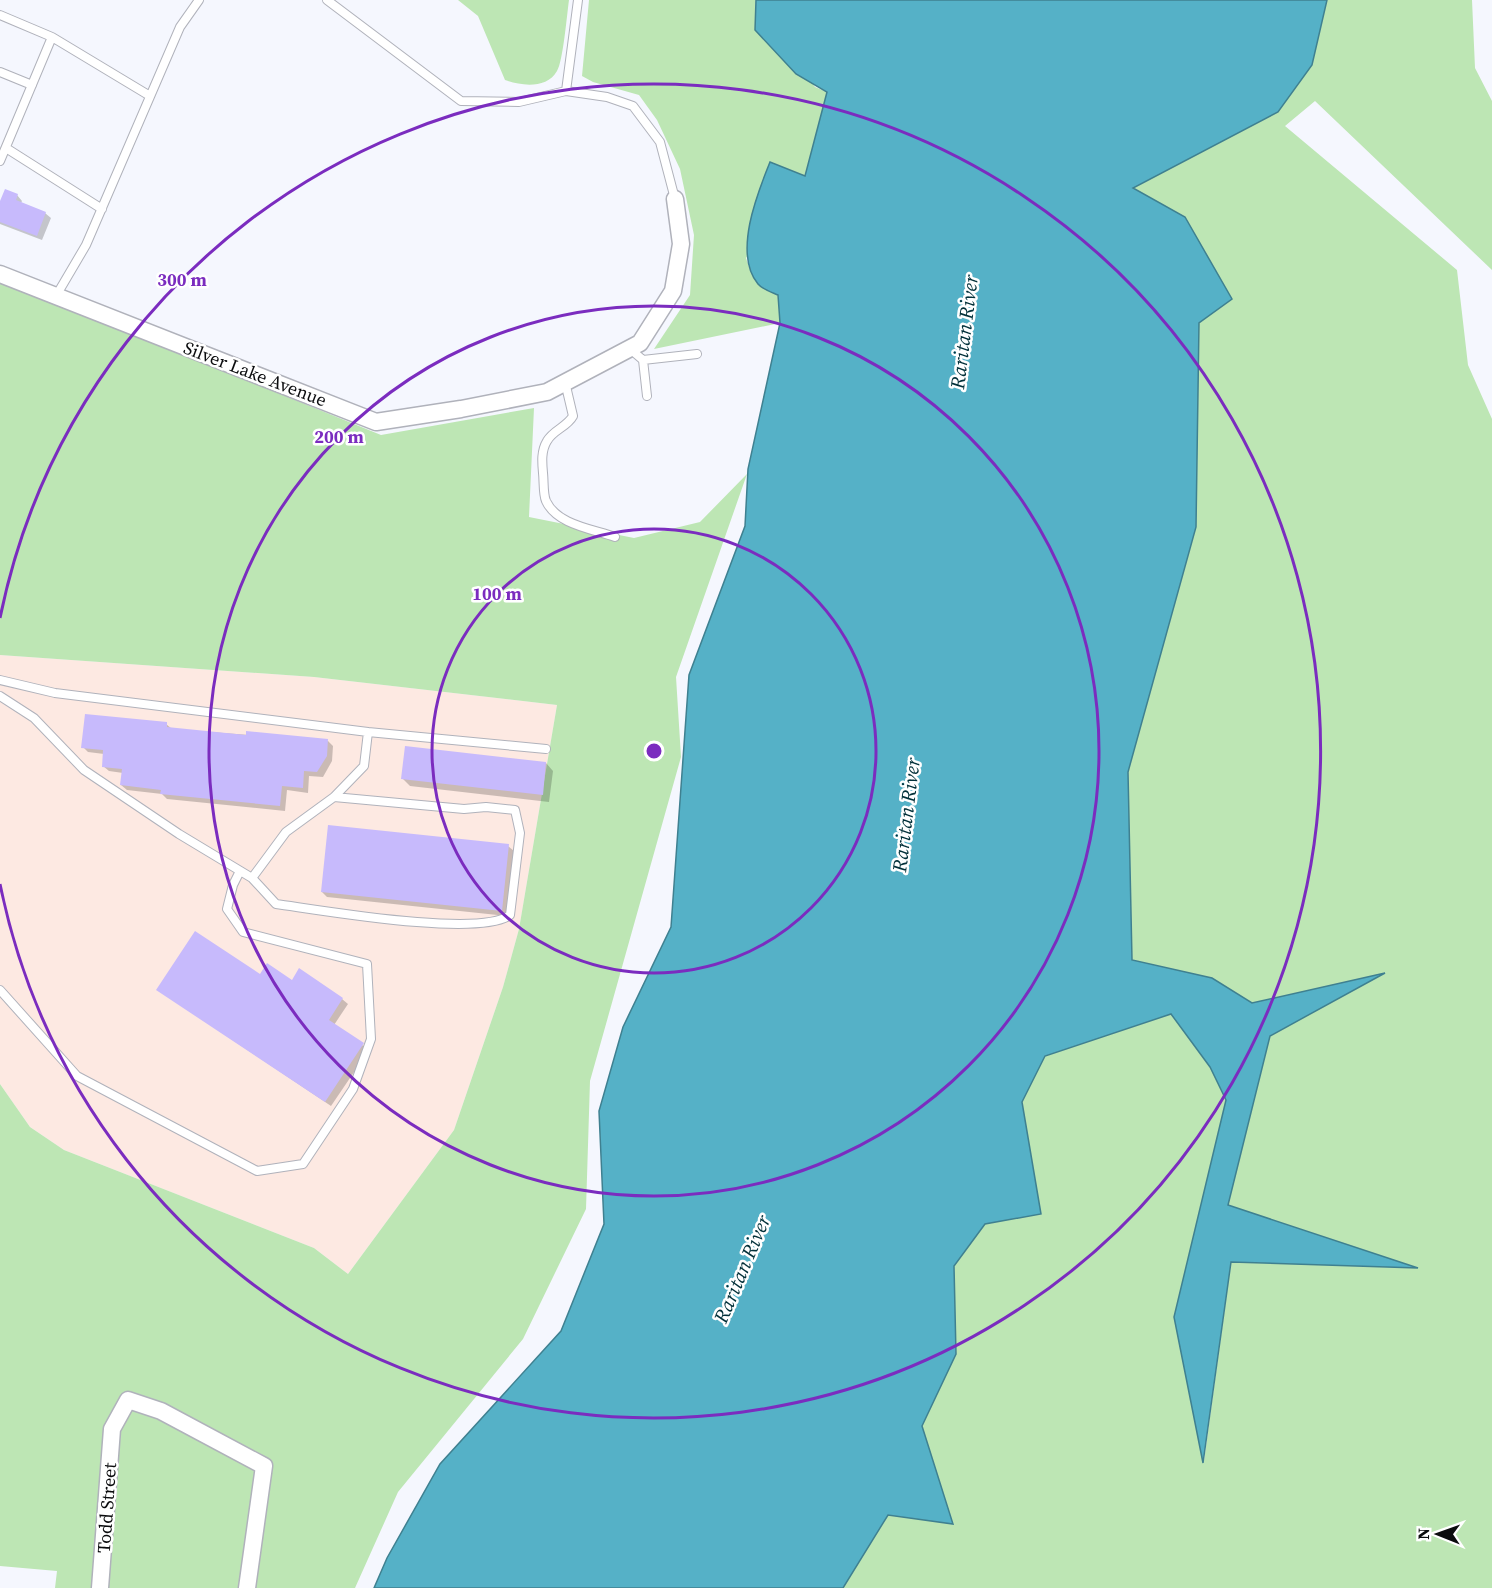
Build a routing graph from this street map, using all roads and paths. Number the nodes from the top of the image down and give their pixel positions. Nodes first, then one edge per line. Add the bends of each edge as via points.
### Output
1 (199, 0) edge
2 (327, 0) edge
3 (578, 0) edge
4 (0, 15) edge
5 (52, 37) junction
6 (0, 72) edge
7 (32, 85) junction
8 (566, 91) junction
9 (150, 96) junction
10 (6, 148) junction
11 (0, 161) edge
12 (675, 199) joint
13 (102, 210) junction
14 (0, 274) edge
15 (56, 296) junction
16 (629, 348) junction
17 (697, 354) dead end
18 (643, 360) junction
19 (565, 382) junction
20 (647, 396) dead end
21 (615, 537) dead end
22 (0, 680) edge
23 (0, 696) edge
24 (368, 732) junction
25 (546, 749) dead end
26 (334, 797) junction
27 (240, 871) junction
28 (252, 878) junction
29 (0, 990) edge
30 (100, 1588) edge
31 (247, 1588) edge

1 - 9 lane via 180,27
2 - 8 lane via 461,101 519,102
3 - 8 lane
4 - 5 lane
5 - 7 lane
5 - 9 lane
6 - 7 lane
7 - 10 lane
8 - 12 lane via 607,96 633,106 660,142
9 - 13 lane
10 - 11 lane
10 - 13 lane
12 - 16 street, Silver Lake Avenue via 681,244 673,291 640,343
13 - 15 lane
14 - 15 street, Silver Lake Avenue
15 - 19 street, Silver Lake Avenue via 376,422 547,392
16 - 18 lane
16 - 19 street, Silver Lake Avenue
17 - 18 lane
18 - 20 lane
19 - 21 lane via 573,416 551,435 542,453 545,500 555,514 568,521
22 - 24 lane via 55,693
23 - 27 lane via 34,718 84,770
24 - 25 lane
24 - 26 lane via 364,766
26 - 28 lane via 286,832
26 - 28 lane via 515,810 520,833 510,915 501,922 440,924 276,904
27 - 28 lane
27 - 29 lane via 227,909 243,932 368,964 371,1039 353,1089 303,1164 257,1171 77,1076
30 - 31 street, Todd Street via 112,1428 128,1400 161,1411 264,1466

